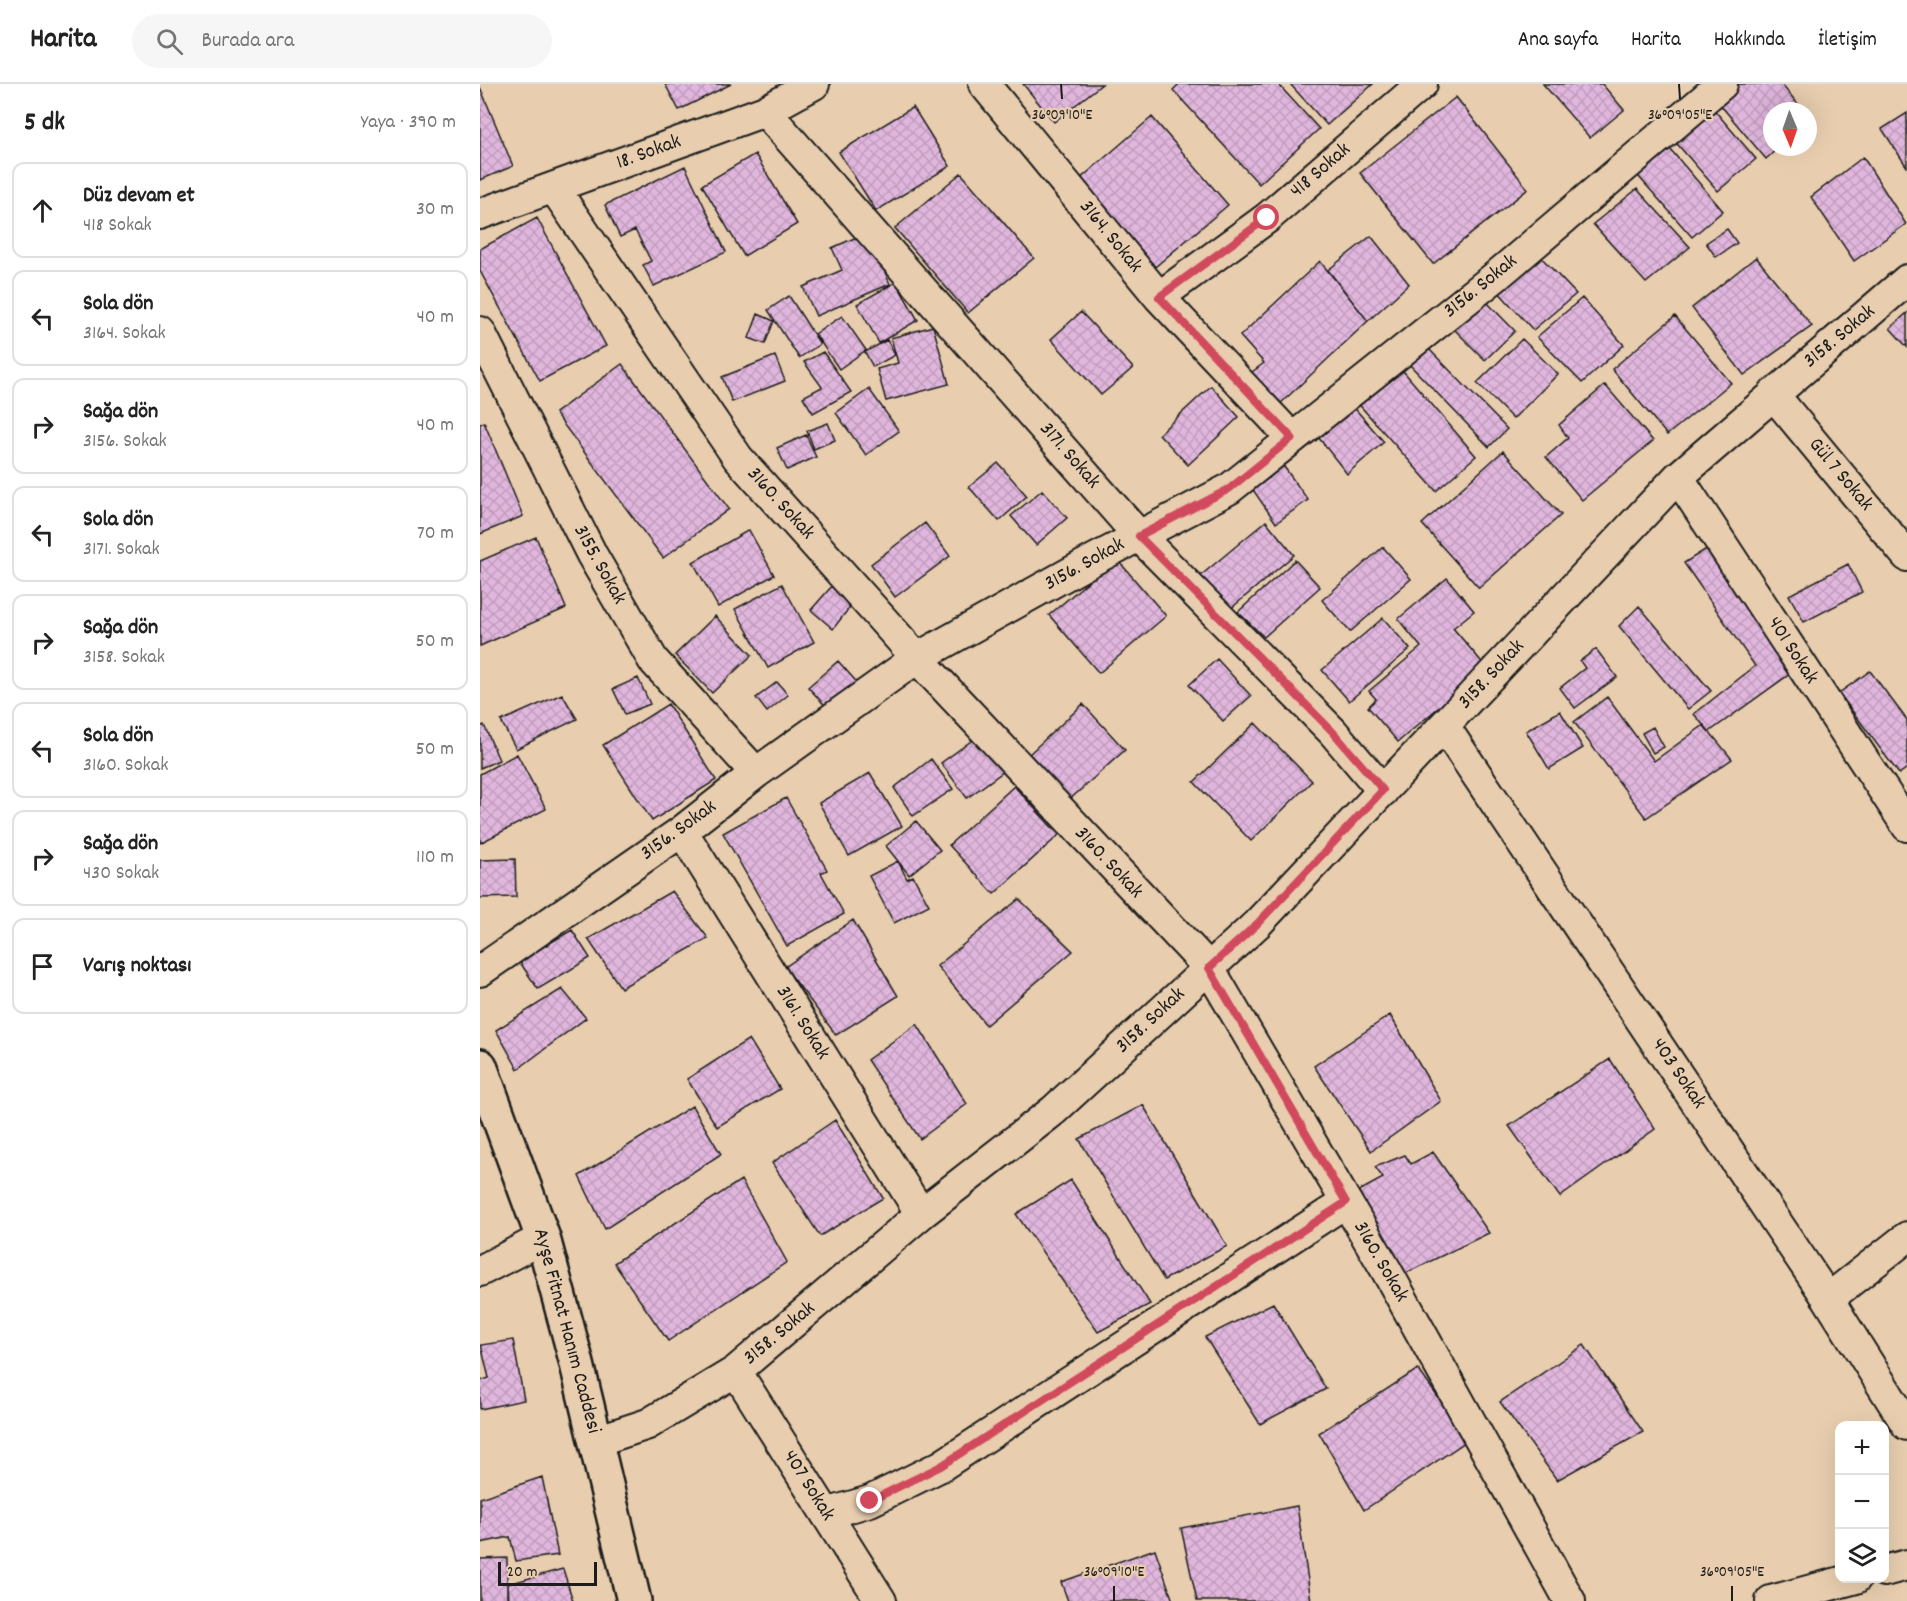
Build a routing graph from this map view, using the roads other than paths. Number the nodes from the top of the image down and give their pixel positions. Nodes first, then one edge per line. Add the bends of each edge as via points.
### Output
1 (814, 84) edge
2 (984, 84) edge
3 (1422, 84) edge
4 (1722, 84) edge
5 (765, 111) junction
6 (554, 188) junction
7 (480, 214) edge
8 (1907, 280) edge
9 (1159, 297) junction
10 (480, 332) edge
11 (1773, 394) junction
12 (1292, 438) junction
13 (1678, 477) junction
14 (1139, 536) junction
15 (1907, 556) edge
16 (917, 658) junction
17 (1444, 726) junction
18 (756, 773) junction
19 (1383, 790) junction
20 (1907, 826) edge
21 (682, 831) junction
22 (1209, 968) junction
23 (480, 971) edge
24 (480, 1066) edge
25 (1346, 1202) junction
26 (921, 1214) junction
27 (1907, 1237) edge
28 (543, 1238) junction
29 (480, 1272) edge
30 (1828, 1299) junction
31 (736, 1371) junction
32 (1907, 1425) edge
33 (596, 1441) junction
34 (826, 1514) junction
35 (1907, 1565) edge
36 (1889, 1570) edge
37 (1838, 1583) edge
38 (634, 1601) edge
39 (881, 1601) edge
40 (1570, 1601) edge
41 (1771, 1601) edge

1 - 5 street, 18. Sokak
2 - 9 street, 3164. Sokak
3 - 9 street, 418 Sokak via 1267,218
4 - 12 street, 3156. Sokak via 1495,277
5 - 6 street, 18. Sokak
5 - 14 street, 3171. Sokak
6 - 7 street, 18. Sokak
6 - 16 street, 3160. Sokak via 738,458
8 - 11 street, 3158. Sokak
9 - 12 street, 3164. Sokak
10 - 18 street, 3155. Sokak via 591,555 653,660
11 - 13 street, 3158. Sokak
11 - 15 street, Gül 7 Sokak
12 - 14 street, 3156. Sokak via 1229,489
13 - 17 street, 3158. Sokak
13 - 20 street, 401 Sokak
14 - 16 street, 3156. Sokak
14 - 19 street, 3171. Sokak via 1333,732
16 - 18 street, 3156. Sokak
16 - 22 street, 3160. Sokak
17 - 19 street, 3158. Sokak
17 - 30 street, 403 Sokak
18 - 21 street, 3156. Sokak
19 - 22 street, 3158. Sokak via 1257,924
21 - 23 street, 3156. Sokak
21 - 26 street, 3161. Sokak
22 - 25 street, 3160. Sokak
22 - 26 street, 3158. Sokak via 1053,1111
24 - 28 street, Ayşe Fitnat Hanım Caddesi
25 - 34 street via 941,1466 870,1501
25 - 40 street, 3160. Sokak
26 - 31 street, 3158. Sokak
27 - 30 street
28 - 29 street
28 - 33 street, Ayşe Fitnat Hanım Caddesi
30 - 32 street, 403 Sokak
31 - 33 street, 3158. Sokak via 648,1424
31 - 34 street, 407 Sokak
33 - 38 street, Ayşe Fitnat Hanım Caddesi
34 - 39 street, 407 Sokak
35 - 36 street
37 - 41 street

